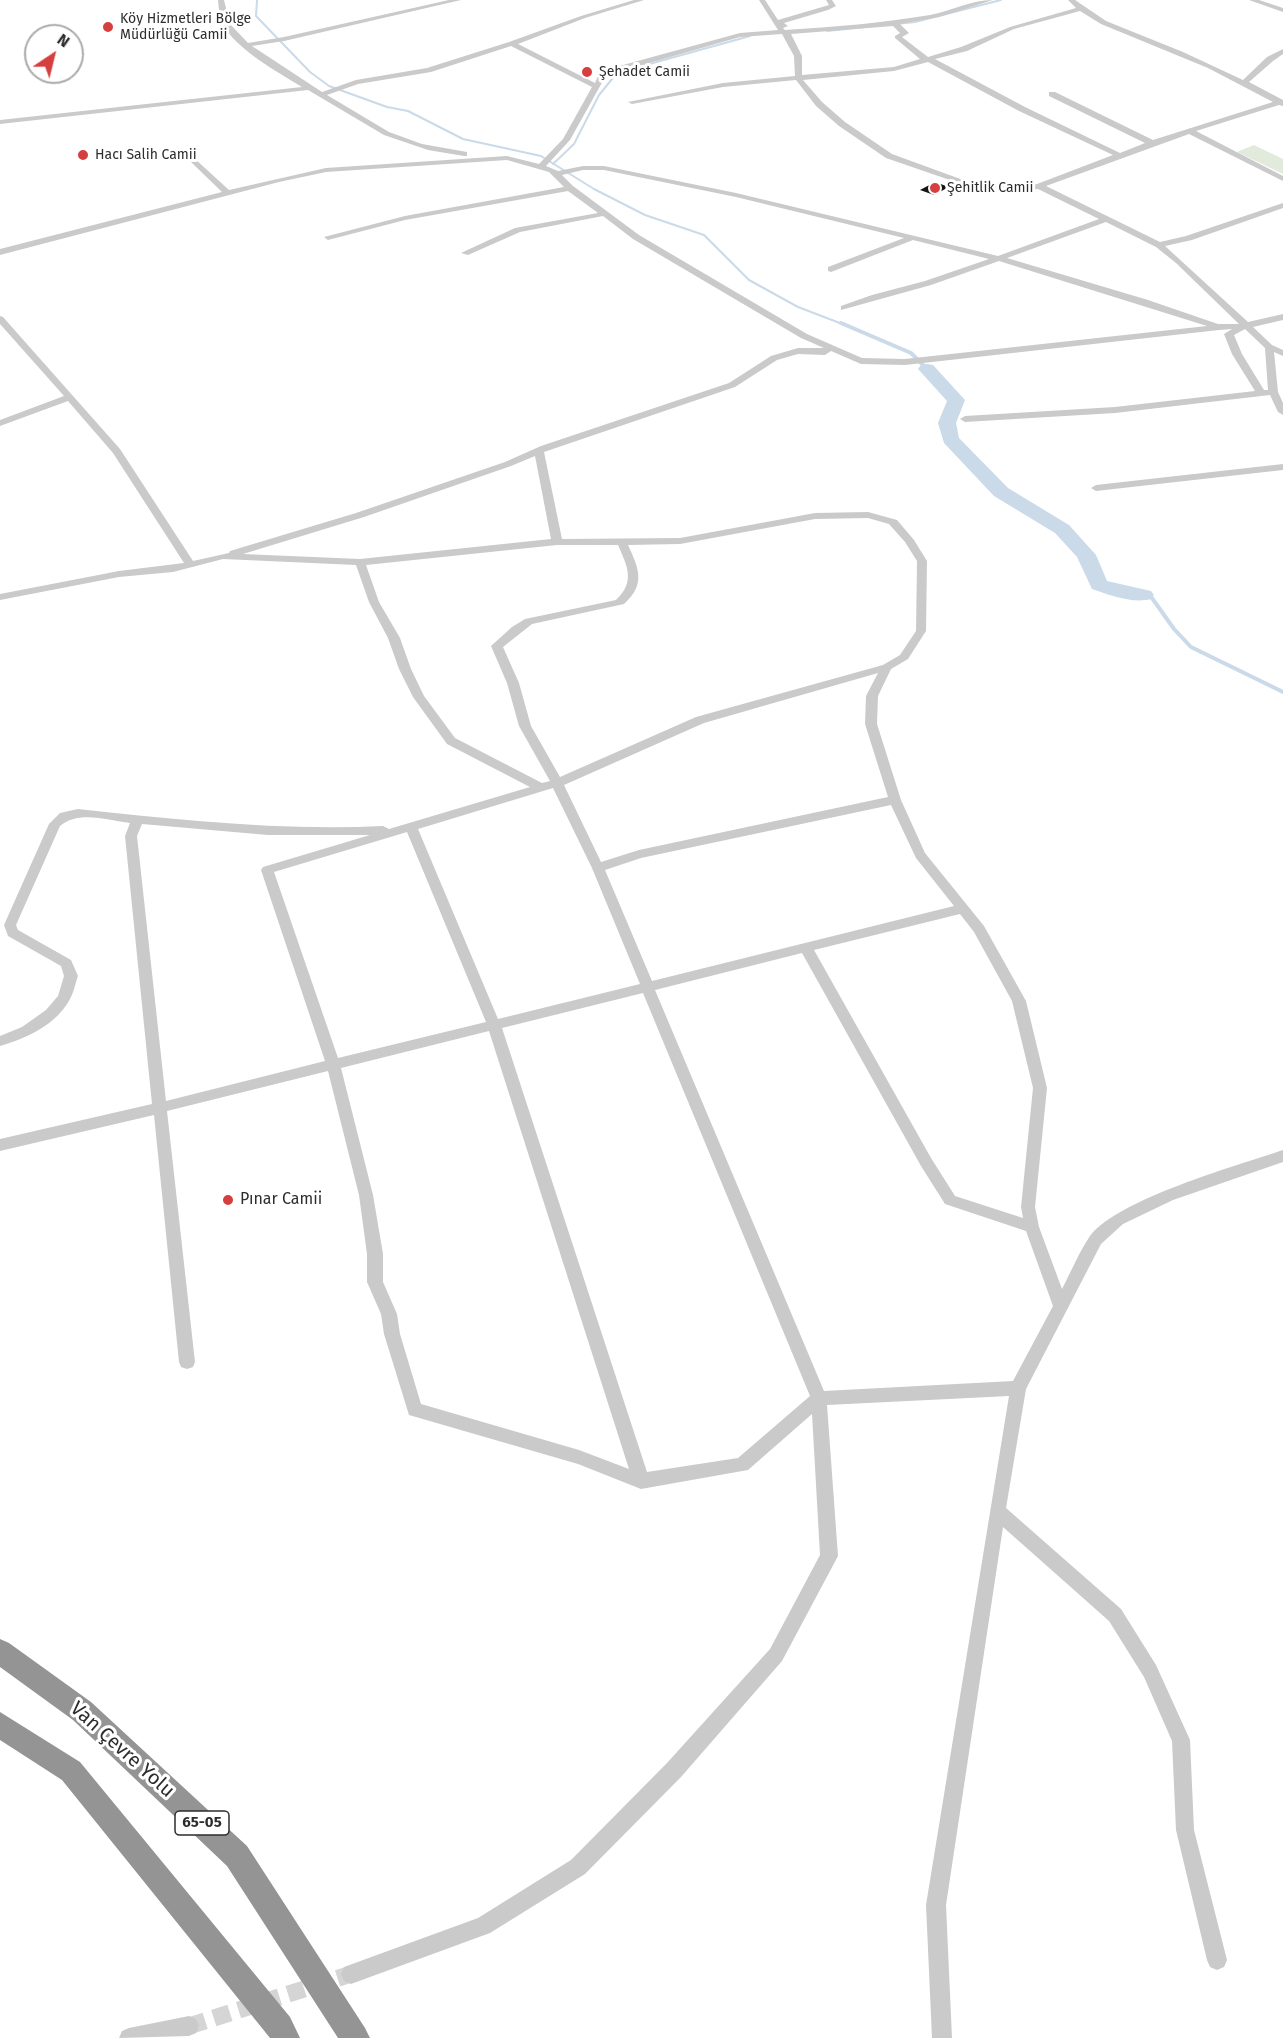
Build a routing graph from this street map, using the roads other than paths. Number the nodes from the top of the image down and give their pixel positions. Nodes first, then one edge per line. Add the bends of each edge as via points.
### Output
1 (221, 0) edge
2 (458, 0) edge
3 (641, 0) edge
4 (762, 0) edge
5 (829, 0) edge
6 (990, 0) edge
7 (1071, 0) edge
8 (1252, 0) edge
9 (1080, 9) junction
10 (1283, 10) edge
11 (896, 25) junction
12 (787, 32) junction
13 (512, 44) junction
14 (247, 45) junction
15 (1283, 51) edge
16 (931, 59) junction
17 (799, 79) junction
18 (1245, 82) junction
19 (595, 86) junction
20 (310, 88) junction
21 (1052, 93) dead end
22 (321, 95) junction
23 (632, 102) dead end
24 (1282, 103) edge
25 (0, 122) edge
26 (1189, 131) junction
27 (1152, 143) junction
28 (1120, 156) junction
29 (507, 158) junction
30 (194, 160) dead end
31 (551, 169) junction
32 (1283, 179) edge
33 (1039, 186) junction
34 (570, 188) junction
35 (227, 193) junction
36 (1283, 205) edge
37 (603, 214) junction
38 (1106, 219) junction
39 (328, 237) dead end
40 (912, 238) junction
41 (1159, 245) junction
42 (0, 252) edge
43 (465, 253) dead end
44 (997, 258) junction
45 (831, 269) dead end
46 (844, 308) dead end
47 (1283, 317) edge
48 (0, 320) edge
49 (1245, 326) junction
50 (1218, 327) junction
51 (1269, 347) junction
52 (831, 348) junction
53 (1283, 353) edge
54 (1273, 392) junction
55 (1261, 393) junction
56 (71, 397) junction
57 (1283, 412) edge
58 (965, 419) dead end
59 (0, 423) edge
60 (539, 450) junction
61 (1283, 467) edge
62 (1096, 488) dead end
63 (557, 542) junction
64 (622, 542) junction
65 (223, 556) junction
66 (360, 562) junction
67 (190, 564) junction
68 (0, 597) edge
69 (887, 667) junction
70 (557, 783) junction
71 (541, 788) junction
72 (894, 800) junction
73 (137, 819) junction
74 (411, 827) junction
75 (598, 868) junction
76 (964, 909) junction
77 (805, 946) junction
78 (649, 987) junction
79 (494, 1024) junction
80 (0, 1041) edge
81 (333, 1065) junction
82 (159, 1108) junction
83 (0, 1145) edge
84 (1283, 1156) edge
85 (1032, 1227) junction
86 (1061, 1307) junction
87 (187, 1362) dead end
88 (1018, 1388) junction
89 (819, 1398) junction
90 (641, 1481) junction
91 (997, 1511) junction
92 (0, 1652) edge
93 (0, 1725) edge
94 (1217, 1960) dead end
95 (351, 1974) tunnel mouth
96 (189, 2026) tunnel mouth
97 (129, 2038) edge
98 (285, 2038) edge
99 (355, 2038) edge
100 (942, 2038) edge

1 - 14 street via 226,25
2 - 14 street
3 - 13 street
4 - 12 street
5 - 12 street via 833,5 826,9 778,22
6 - 11 street
7 - 9 street
8 - 10 street
9 - 16 street via 1011,28
9 - 18 street
11 - 12 street
11 - 16 street via 905,33 897,38 921,57
12 - 17 street via 798,56
12 - 19 street via 740,35 625,67 601,78
13 - 19 street
13 - 22 street via 428,70 356,82
14 - 20 street
15 - 18 street
16 - 17 street via 894,69
16 - 28 street
17 - 23 street via 723,85
17 - 33 street via 842,124 889,156 973,186
18 - 24 street
19 - 31 street via 566,140 551,157
20 - 22 street
20 - 25 street
21 - 27 street
22 - 29 street via 375,129 411,143 448,153
24 - 26 street
26 - 27 street
26 - 32 street
27 - 28 street
28 - 33 street
29 - 31 street
29 - 35 street via 326,170
30 - 35 street
31 - 34 street
31 - 40 street via 614,170
33 - 38 street
34 - 37 street
34 - 39 street via 405,218
35 - 42 street
36 - 41 street
37 - 43 street via 518,230
37 - 52 street via 804,336
38 - 41 street
38 - 44 street
40 - 44 street
40 - 45 street
41 - 49 street
44 - 46 street
44 - 50 street
47 - 49 street
48 - 56 street
49 - 50 street
49 - 51 street
49 - 55 street via 1229,334
50 - 52 street via 905,363 861,361
51 - 53 street
51 - 54 street
52 - 60 street via 774,358 732,385
54 - 55 street
54 - 57 street
55 - 58 street via 1115,410
56 - 59 street
56 - 67 street via 117,451
60 - 63 street
60 - 65 street via 360,515
61 - 62 street
63 - 64 street
63 - 66 street
64 - 69 street via 680,541 815,516 868,515 893,522 922,561 921,631 904,657
64 - 70 street via 635,574 630,594 620,602 529,621 497,646 525,726
65 - 66 street
65 - 67 street
66 - 71 street via 374,602 414,687 451,741
67 - 68 street
69 - 70 street via 700,720
69 - 72 street via 872,696 871,724
70 - 71 street
70 - 75 street
71 - 74 street
72 - 75 street via 639,854
72 - 76 street via 920,855
73 - 74 street via 287,831 353,832
73 - 80 street via 78,813 64,816 55,824 10,924 13,933 66,963 71,976 63,998 44,1019 18,1036
73 - 82 street via 131,837
74 - 79 street
74 - 81 street via 267,870
75 - 78 street
76 - 77 street
76 - 85 street via 1019,1002 1040,1088 1028,1207
77 - 78 street
77 - 85 street via 950,1200
78 - 79 street
78 - 89 street
79 - 81 street
79 - 90 street
81 - 82 street
81 - 90 street via 366,1195 375,1282 415,1410 579,1456
82 - 83 street
82 - 87 street
84 - 86 street via 1168,1196 1118,1220 1096,1240
85 - 86 street
86 - 88 street
88 - 89 street
88 - 91 street
89 - 90 street via 742,1465
89 - 95 street via 829,1556 776,1655 674,1770 578,1867 483,1926
91 - 94 street via 1115,1615 1150,1671 1181,1740 1185,1830
91 - 100 street via 936,1905
92 - 99 highway, Van Çevre Yolu / 65-05 via 82,1711 237,1856
93 - 98 highway via 70,1772 280,2027
96 - 97 street

